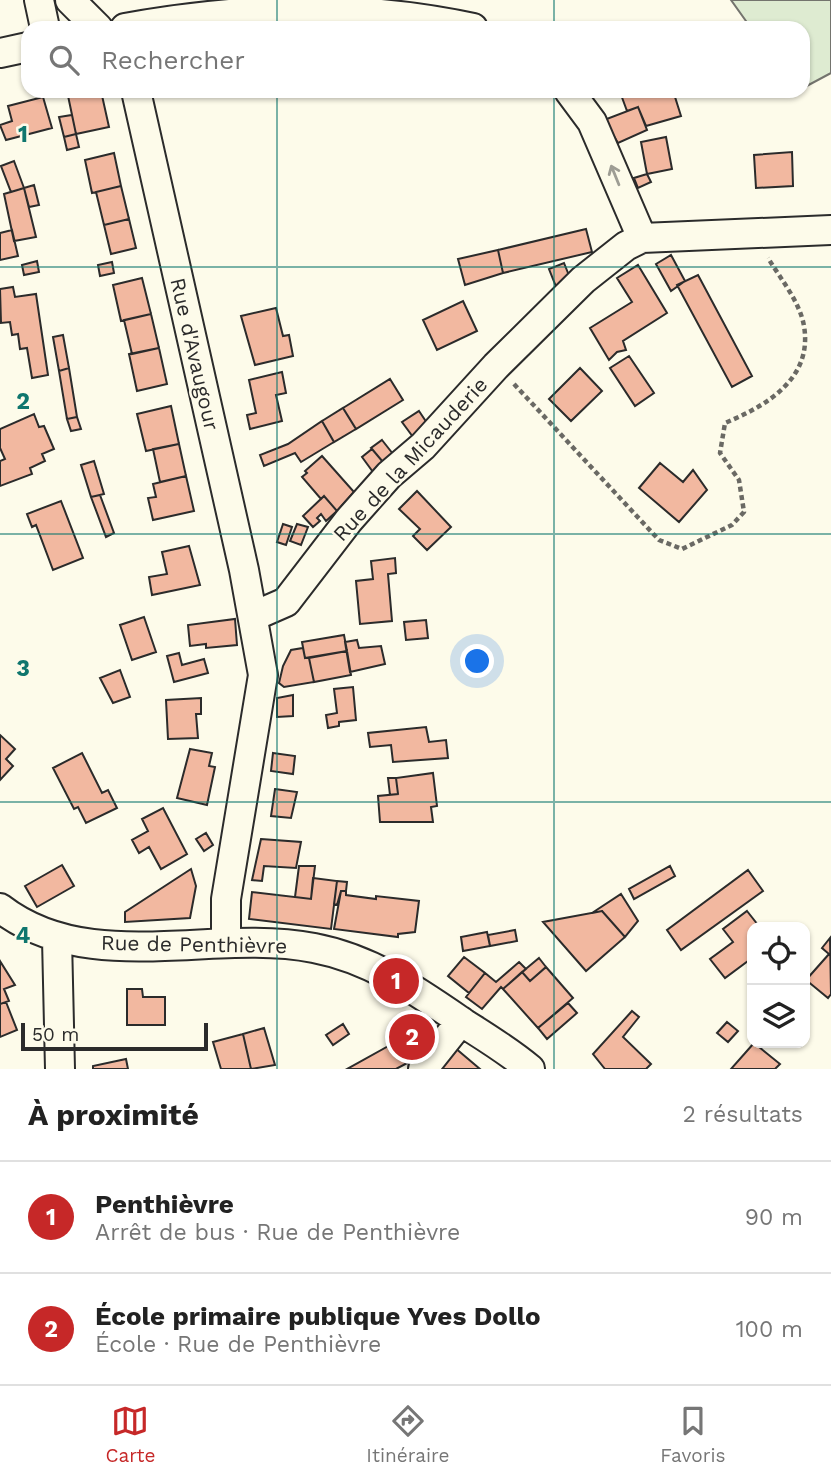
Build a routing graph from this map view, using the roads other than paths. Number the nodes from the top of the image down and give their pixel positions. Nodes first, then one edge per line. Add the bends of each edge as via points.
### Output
1 (39, 0) edge
2 (69, 0) edge
3 (44, 21) edge
4 (91, 21) edge
5 (170, 21) edge
6 (440, 21) edge
7 (21, 48) edge
8 (0, 53) edge
9 (138, 98) edge
10 (574, 98) edge
11 (831, 230) edge
12 (642, 238) junction
13 (254, 616) junction
14 (0, 908) edge
15 (57, 939) junction
16 (226, 941) junction
17 (461, 1021) junction
18 (60, 1069) edge
19 (423, 1069) edge
20 (530, 1069) edge

1 - 3 street
2 - 4 street
5 - 6 street via 225,12 331,10
7 - 8 street
9 - 13 street, Rue d'Avaugour
12 -> 10 street via 592,122
11 - 12 street, Rue de la Micauderie
12 - 13 street, Rue de la Micauderie via 583,281 423,446 389,475 286,602
13 - 16 street via 263,675 226,899
14 - 15 street, Rue de Penthièvre via 20,924
15 - 16 street, Rue de Penthièvre via 129,947
15 - 18 street
16 - 17 street, Rue de Penthièvre via 315,948 366,962
17 - 19 street
17 - 20 street, Rue de Penthièvre

